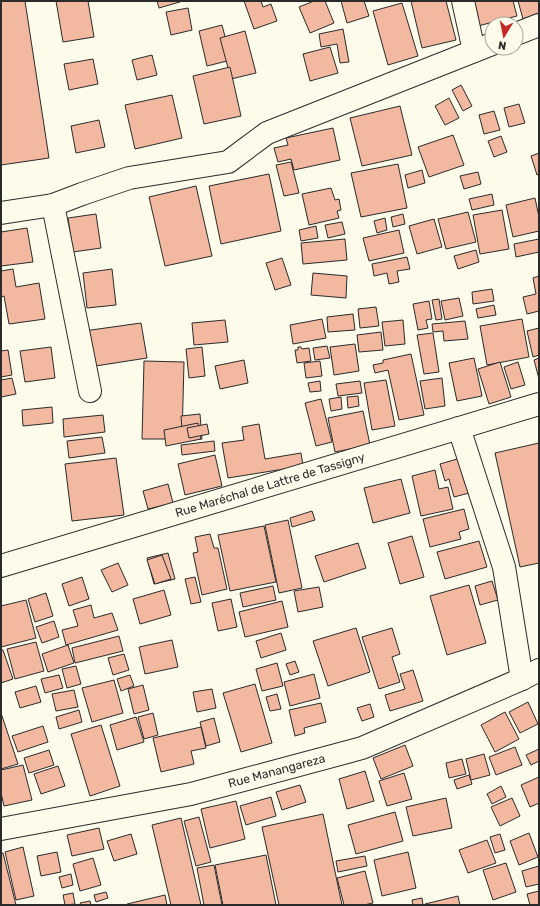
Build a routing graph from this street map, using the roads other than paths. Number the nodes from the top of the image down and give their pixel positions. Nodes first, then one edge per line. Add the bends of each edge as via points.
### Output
1 (463, 1) edge
2 (539, 25) edge
3 (524, 31) edge
4 (483, 48) edge
5 (53, 205) junction
6 (1, 213) edge
7 (90, 391) dead end
8 (539, 404) edge
9 (459, 428) junction
10 (1, 566) edge
11 (530, 674) edge
12 (1, 829) edge

1 - 4 street
2 - 3 street
4 - 5 street via 267,133 228,162 130,178
5 - 6 street
5 - 7 street
8 - 9 street, Rue Maréchal de Lattre de Tassigny
9 - 10 street, Rue Maréchal de Lattre de Tassigny
9 - 11 street via 504,568
11 - 12 street, Rue Manangareza via 362,748 191,794

